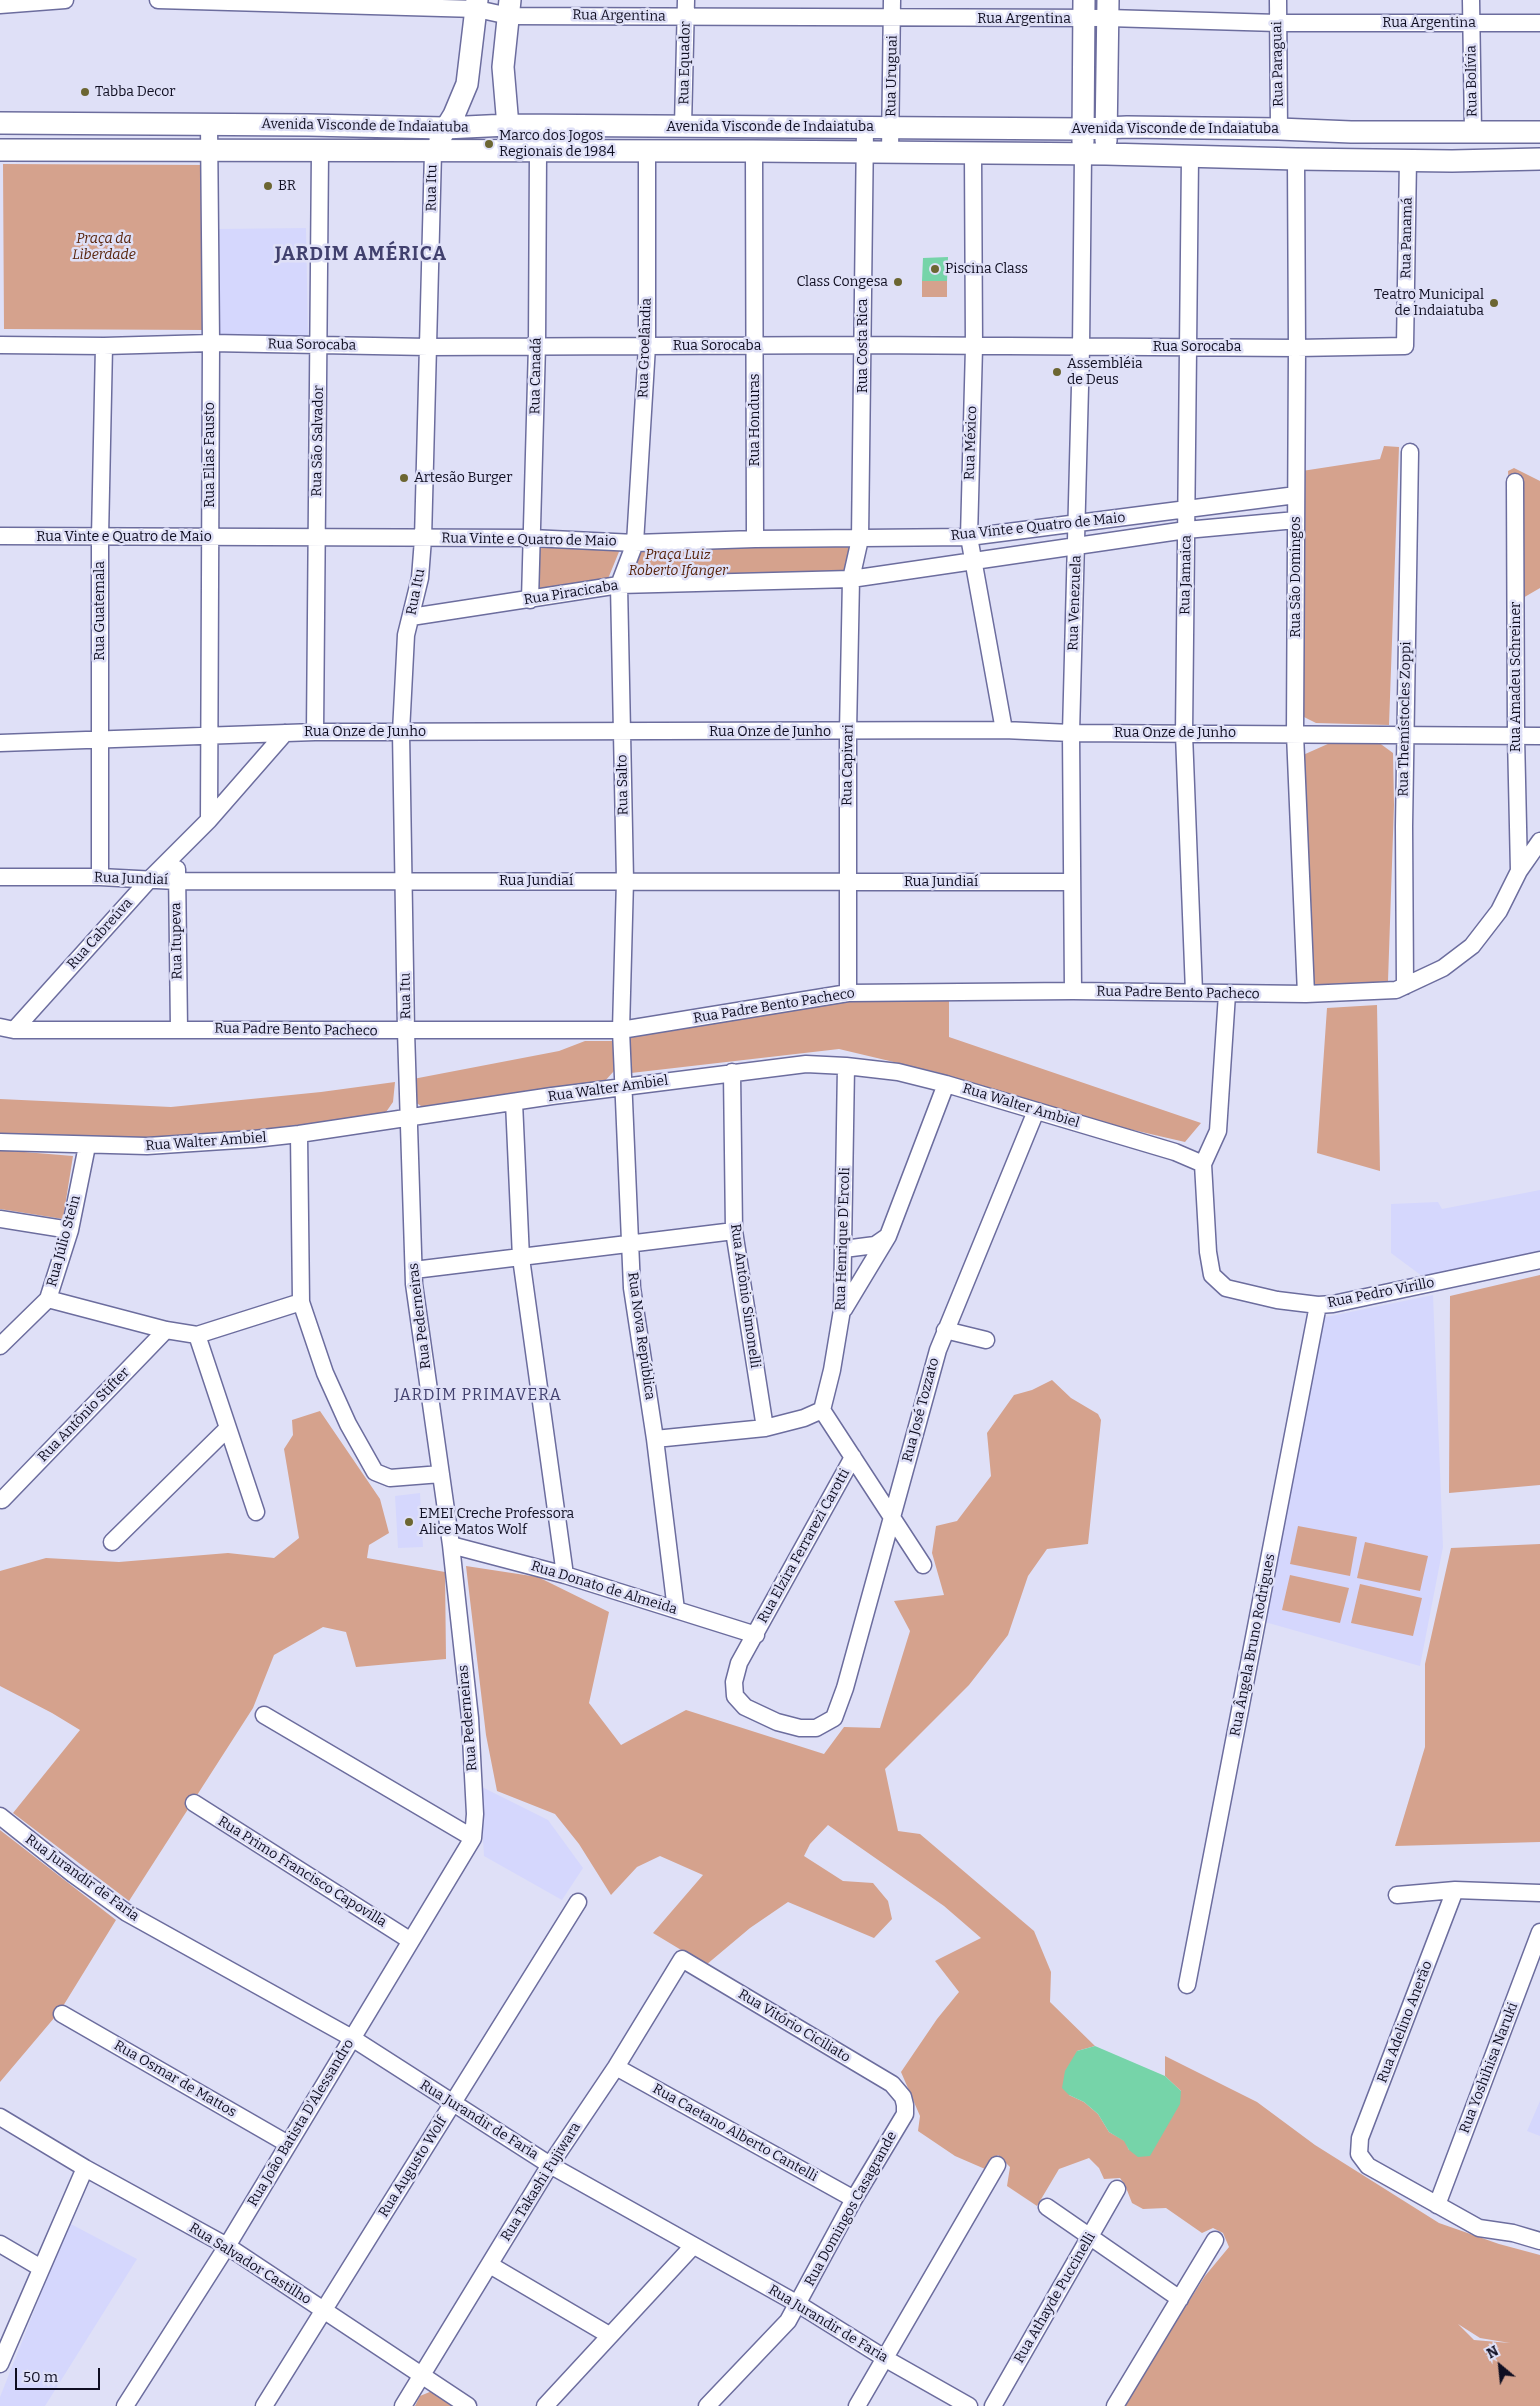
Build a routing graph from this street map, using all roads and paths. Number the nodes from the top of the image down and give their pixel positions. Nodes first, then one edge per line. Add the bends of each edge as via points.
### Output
1 (65, 0) edge
2 (158, 0) edge
3 (686, 0) edge
4 (892, 0) edge
5 (1278, 0) edge
6 (1471, 0) edge
7 (477, 4) edge
8 (0, 5) edge
9 (509, 8) edge
10 (1108, 9) edge
11 (1084, 10) edge
12 (686, 17) junction
13 (892, 18) junction
14 (1471, 22) junction
15 (1278, 23) junction
16 (1540, 23) edge
17 (0, 123) edge
18 (209, 124) junction
19 (508, 125) junction
20 (683, 126) junction
21 (445, 128) junction
22 (865, 128) junction
23 (891, 128) junction
24 (1107, 128) junction
25 (1084, 129) junction
26 (1279, 129) junction
27 (1473, 131) junction
28 (1351, 132) junction
29 (1540, 132) edge
30 (0, 150) edge
31 (209, 150) junction
32 (320, 151) junction
33 (510, 151) junction
34 (647, 151) junction
35 (754, 151) junction
36 (433, 152) junction
37 (538, 152) junction
38 (863, 153) junction
39 (890, 153) junction
40 (973, 153) junction
41 (1083, 154) junction
42 (1106, 154) junction
43 (1190, 157) junction
44 (1408, 159) junction
45 (1540, 159) edge
46 (1296, 160) junction
47 (1452, 161) junction
48 (211, 343) junction
49 (0, 345) edge
50 (319, 345) junction
51 (537, 345) junction
52 (863, 345) junction
53 (104, 346) junction
54 (647, 346) junction
55 (755, 346) junction
56 (974, 346) junction
57 (1405, 346) joint
58 (428, 347) junction
59 (1189, 347) junction
60 (1081, 348) junction
61 (1297, 348) junction
62 (1410, 452) dead end
63 (1515, 482) dead end
64 (1296, 495) junction
65 (1186, 510) junction
66 (1296, 520) junction
67 (1077, 525) junction
68 (1186, 530) junction
69 (0, 536) edge
70 (100, 537) junction
71 (209, 537) junction
72 (317, 537) junction
73 (969, 537) junction
74 (423, 538) junction
75 (531, 538) junction
76 (755, 539) junction
77 (860, 539) junction
78 (635, 544) junction
79 (1076, 545) junction
80 (973, 560) junction
81 (852, 579) junction
82 (619, 585) junction
83 (530, 600) junction
84 (411, 617) junction
85 (1004, 730) junction
86 (316, 732) junction
87 (401, 732) junction
88 (622, 732) junction
89 (848, 732) junction
90 (285, 733) junction
91 (1071, 733) junction
92 (1184, 734) junction
93 (1295, 734) junction
94 (1404, 734) junction
95 (208, 735) junction
96 (1516, 736) junction
97 (1540, 736) edge
98 (100, 740) junction
99 (0, 743) edge
100 (209, 820) junction
101 (1540, 841) edge
102 (177, 852) junction
103 (1519, 871) junction
104 (0, 877) edge
105 (100, 877) junction
106 (149, 880) junction
107 (176, 880) junction
108 (625, 880) junction
109 (846, 881) junction
110 (403, 882) junction
111 (1072, 882) junction
112 (1405, 986) junction
113 (1073, 991) junction
114 (1194, 992) junction
115 (848, 993) junction
116 (1227, 994) junction
117 (1306, 994) junction
118 (7, 1028) edge
119 (179, 1029) junction
120 (621, 1030) junction
121 (406, 1032) junction
122 (846, 1066) junction
123 (732, 1072) junction
124 (946, 1084) junction
125 (624, 1086) junction
126 (514, 1102) junction
127 (1036, 1111) junction
128 (410, 1117) junction
129 (299, 1134) junction
130 (0, 1142) edge
131 (87, 1146) junction
132 (1203, 1164) junction
133 (0, 1219) edge
134 (70, 1230) junction
135 (734, 1231) junction
136 (888, 1236) junction
137 (631, 1244) junction
138 (844, 1249) junction
139 (522, 1258) junction
140 (1540, 1260) edge
141 (414, 1270) junction
142 (48, 1299) junction
143 (301, 1302) junction
144 (1318, 1305) junction
145 (842, 1310) junction
146 (166, 1330) junction
147 (945, 1330) junction
148 (197, 1335) junction
149 (986, 1340) dead end
150 (0, 1346) edge
151 (822, 1410) junction
152 (228, 1428) junction
153 (764, 1428) junction
154 (655, 1439) junction
155 (853, 1457) junction
156 (441, 1474) junction
157 (2, 1500) dead end
158 (256, 1512) dead end
159 (892, 1518) junction
160 (112, 1542) dead end
161 (451, 1545) junction
162 (923, 1565) dead end
163 (565, 1575) junction
164 (676, 1610) junction
165 (756, 1635) junction
166 (735, 1696) joint
167 (264, 1715) dead end
168 (194, 1803) dead end
169 (0, 1816) edge
170 (473, 1838) junction
171 (1455, 1890) junction
172 (1540, 1893) edge
173 (1396, 1895) dead end
174 (578, 1902) dead end
175 (1540, 1932) edge
176 (411, 1941) junction
177 (682, 1959) joint
178 (1188, 1985) dead end
179 (62, 2014) dead end
180 (352, 2038) junction
181 (616, 2067) junction
182 (903, 2097) joint
183 (452, 2103) junction
184 (0, 2117) edge
185 (288, 2144) junction
186 (550, 2165) junction
187 (997, 2166) dead end
188 (85, 2168) junction
189 (1116, 2189) dead end
190 (854, 2199) junction
191 (1438, 2205) junction
192 (1047, 2207) dead end
193 (1090, 2237) junction
194 (1215, 2240) dead end
195 (1540, 2241) edge
196 (0, 2244) edge
197 (227, 2246) junction
198 (693, 2246) junction
199 (490, 2264) junction
200 (41, 2268) junction
201 (1180, 2299) junction
202 (798, 2304) junction
203 (324, 2310) junction
204 (609, 2335) junction
205 (886, 2359) junction
206 (0, 2364) edge
207 (422, 2375) junction
208 (125, 2406) edge
209 (264, 2406) edge
210 (403, 2406) edge
211 (468, 2406) edge
212 (545, 2406) edge
213 (707, 2406) edge
214 (857, 2406) edge
215 (969, 2406) edge
216 (993, 2406) edge
217 (1115, 2406) edge

1 - 8 street
2 - 7 street, Rua Argentina
3 - 12 street, Rua Equador
4 - 13 street, Rua Uruguai
5 - 15 street, Rua Paraguai
6 - 14 street, Rua Bolívia
7 - 9 street, Rua Argentina
7 - 21 main road via 467,84
9 - 12 street, Rua Argentina
9 - 19 main road via 503,67
10 - 11 street, Rua Argentina
10 - 15 street, Rua Argentina
10 - 24 main road
11 - 13 street, Rua Argentina
11 - 25 main road
12 - 13 street, Rua Argentina
12 - 20 street, Rua Equador
13 - 23 street, Rua Uruguai
14 - 15 street, Rua Argentina
14 - 16 street, Rua Argentina
14 - 27 street, Rua Bolívia
15 - 26 street, Rua Paraguai
17 - 18 main road, Avenida Visconde de Indaiatuba
18 - 21 main road, Avenida Visconde de Indaiatuba
18 - 31 street, Rua Elias Fausto
19 - 20 main road, Avenida Visconde de Indaiatuba
19 - 21 main road, Avenida Visconde de Indaiatuba
19 - 33 main road
20 - 22 main road, Avenida Visconde de Indaiatuba
21 - 36 main road
22 - 23 main road, Avenida Visconde de Indaiatuba
22 - 38 street, Rua Costa Rica
23 - 25 main road, Avenida Visconde de Indaiatuba
23 - 39 street, Rua Uruguai
24 - 25 main road, Avenida Visconde de Indaiatuba
24 - 26 main road, Avenida Visconde de Indaiatuba
24 - 42 main road
25 - 41 main road
26 - 28 main road, Avenida Visconde de Indaiatuba
27 - 28 main road, Avenida Visconde de Indaiatuba
27 - 29 main road, Avenida Visconde de Indaiatuba
27 - 47 main road via 1468,148
28 - 46 main road via 1312,147
30 - 31 main road, Avenida Visconde de Indaiatuba
31 - 32 main road, Avenida Visconde de Indaiatuba
31 - 48 street, Rua Elias Fausto
32 - 36 main road, Avenida Visconde de Indaiatuba
32 - 50 street, Rua São Salvador
33 - 36 main road, Avenida Visconde de Indaiatuba
33 - 37 main road, Avenida Visconde de Indaiatuba
34 - 35 main road, Avenida Visconde de Indaiatuba
34 - 37 main road, Avenida Visconde de Indaiatuba
34 - 54 street, Rua Groelândia
35 - 38 main road, Avenida Visconde de Indaiatuba
35 - 55 street, Rua Honduras
36 - 58 street, Rua Itu
37 - 51 street, Rua Canadá
38 - 39 main road, Avenida Visconde de Indaiatuba
38 - 52 street, Rua Costa Rica
39 - 40 main road, Avenida Visconde de Indaiatuba
40 - 41 main road, Avenida Visconde de Indaiatuba
40 - 56 street, Rua México
41 - 42 main road, Avenida Visconde de Indaiatuba
41 - 60 street, Rua Venezuela
42 - 43 main road, Avenida Visconde de Indaiatuba
43 - 46 main road, Avenida Visconde de Indaiatuba
43 - 59 street, Rua Jamaica
44 - 46 main road, Avenida Visconde de Indaiatuba
44 - 47 main road, Avenida Visconde de Indaiatuba
44 - 57 street, Rua Panamá
45 - 47 main road, Avenida Visconde de Indaiatuba
46 - 61 street, Rua São Domingos
48 - 50 street, Rua Sorocaba
48 - 53 street, Rua Sorocaba
48 - 71 street, Rua Elias Fausto
49 - 53 street, Rua Sorocaba
50 - 58 street, Rua Sorocaba
50 - 72 street, Rua São Salvador
51 - 54 street, Rua Sorocaba
51 - 58 street, Rua Sorocaba
51 - 75 street, Rua Canadá
52 - 55 street, Rua Sorocaba
52 - 56 street, Rua Sorocaba
52 - 77 street, Rua Costa Rica
53 - 70 street, Rua Guatemala
54 - 55 street, Rua Sorocaba
54 - 78 street, Rua Groelândia
55 - 76 street, Rua Honduras
56 - 60 street, Rua Sorocaba
56 - 73 street, Rua México
57 - 61 street, Rua Sorocaba
58 - 74 street, Rua Itu
59 - 60 street, Rua Sorocaba
59 - 61 street, Rua Sorocaba
59 - 65 street, Rua Jamaica
60 - 67 street, Rua Venezuela
61 - 64 street, Rua São Domingos
62 - 94 street, Rua Themístocles Zoppi
63 - 96 street, Rua Amadeu Schreiner
64 - 65 street, Rua Vinte e Quatro de Maio
64 - 66 street, Rua São Domingos
65 - 67 street, Rua Vinte e Quatro de Maio
65 - 68 street, Rua Jamaica
66 - 68 street, Rua Vinte e Quatro de Maio
66 - 93 street, Rua São Domingos
67 - 73 street, Rua Vinte e Quatro de Maio
67 - 79 street, Rua Venezuela
68 - 79 street, Rua Vinte e Quatro de Maio
68 - 92 street, Rua Jamaica
69 - 70 street, Rua Vinte e Quatro de Maio
70 - 71 street, Rua Vinte e Quatro de Maio
70 - 98 street, Rua Guatemala
71 - 72 street, Rua Vinte e Quatro de Maio
71 - 95 street, Rua Elias Fausto
72 - 74 street, Rua Vinte e Quatro de Maio
72 - 86 street, Rua São Salvador
73 - 77 street, Rua Vinte e Quatro de Maio
73 - 80 street, Rua México
74 - 75 street, Rua Vinte e Quatro de Maio
74 - 84 street, Rua Itu via 420,578
75 - 78 street, Rua Vinte e Quatro de Maio
75 - 83 street, Rua Canadá
76 - 77 street, Rua Vinte e Quatro de Maio
76 - 78 street, Rua Vinte e Quatro de Maio
77 - 81 street, Rua Capivari
78 - 82 street, Rua Salto
79 - 80 street, Rua Vinte e Quatro de Maio
79 - 91 street, Rua Venezuela
80 - 81 street, Rua Vinte e Quatro de Maio
80 - 85 street, Rua México
81 - 82 street, Rua Piracicaba
81 - 89 street, Rua Capivari
82 - 83 street, Rua Piracicaba
82 - 88 street, Rua Salto
83 - 84 street, Rua Piracicaba
84 - 87 street, Rua Itu via 406,636
85 - 89 street, Rua Onze de Junho
85 - 91 street, Rua Onze de Junho
86 - 87 street, Rua Onze de Junho
86 - 90 street, Rua Onze de Junho
87 - 88 street, Rua Onze de Junho
87 - 110 street, Rua Itu
88 - 89 street, Rua Onze de Junho
88 - 108 street, Rua Salto
89 - 109 street, Rua Capivari
90 - 95 street, Rua Onze de Junho
90 - 100 street, Rua Cabreúva
91 - 92 street, Rua Onze de Junho
91 - 111 street, Rua Venezuela
92 - 93 street, Rua Onze de Junho
92 - 114 street, Rua Jamaica
93 - 94 street, Rua Onze de Junho
93 - 117 street, Rua São Domingos
94 - 96 street, Rua Onze de Junho
94 - 112 street, Rua Themístocles Zoppi
95 - 98 street, Rua Onze de Junho
95 - 100 street, Rua Elias Fausto
96 - 97 street, Rua Onze de Junho
96 - 103 street, Rua Amadeu Schreiner
98 - 99 street, Rua Onze de Junho
98 - 105 street, Rua Guatemala
100 - 102 street, Rua Cabreúva
101 - 103 street, Rua Padre Bento Pacheco
102 - 106 street, Rua Cabreúva
102 - 107 street, Rua Itupeva
103 - 112 street, Rua Padre Bento Pacheco via 1499,911 1472,946 1443,968
104 - 105 street, Rua Jundiaí
105 - 106 street, Rua Jundiaí
106 - 107 street, Rua Jundiaí
106 - 118 street, Rua Cabreúva
107 - 110 street, Rua Jundiaí
107 - 119 street, Rua Itupeva
108 - 109 street, Rua Jundiaí
108 - 110 street, Rua Jundiaí
108 - 120 street, Rua Salto
109 - 111 street, Rua Jundiaí
109 - 115 street, Rua Capivari
110 - 121 street, Rua Itu
111 - 113 street, Rua Venezuela
112 - 117 street, Rua Padre Bento Pacheco via 1396,990
113 - 114 street, Rua Padre Bento Pacheco
113 - 115 street, Rua Padre Bento Pacheco
114 - 116 street, Rua Padre Bento Pacheco
115 - 120 street, Rua Padre Bento Pacheco
116 - 117 street, Rua Padre Bento Pacheco
116 - 132 street, Rua Pedro Virillo via 1218,1131
118 - 119 street, Rua Padre Bento Pacheco
119 - 121 street, Rua Padre Bento Pacheco
120 - 121 street, Rua Padre Bento Pacheco
120 - 125 street, Rua Nova República
121 - 128 street, Rua Pederneiras
122 - 123 street, Rua Walter Ambiel via 806,1064
122 - 124 street, Rua Walter Ambiel via 898,1072
122 - 138 street, Rua Henrique D'Ercoli
123 - 125 street, Rua Walter Ambiel
123 - 135 street, Rua Antônio Simonelli
124 - 127 street, Rua Walter Ambiel
124 - 136 street
125 - 126 street, Rua Walter Ambiel
125 - 137 street, Rua Nova República
126 - 128 street, Rua Walter Ambiel
126 - 139 street
127 - 132 street, Rua Walter Ambiel via 1175,1152
127 - 147 street, Rua José Tozzato
128 - 129 street, Rua Walter Ambiel
128 - 141 street, Rua Pederneiras
129 - 131 street, Rua Walter Ambiel via 147,1146
129 - 143 street
130 - 131 street, Rua Walter Ambiel
131 - 134 street, Rua Júlio Stein
132 - 144 street, Rua Pedro Virillo via 1212,1275 1226,1288 1277,1300
133 - 134 street
134 - 142 street, Rua Júlio Stein
135 - 137 street
135 - 153 street, Rua Antônio Simonelli
136 - 138 street via 875,1245
136 - 145 street
137 - 139 street
137 - 154 street, Rua Nova República via 632,1288
138 - 145 street, Rua Henrique D'Ercoli
139 - 141 street
139 - 163 street
140 - 144 street, Rua Pedro Virillo
141 - 156 street, Rua Pederneiras
142 - 146 street
142 - 150 street, Rua Júlio Stein
143 - 148 street
143 - 156 street via 325,1373 375,1472 390,1478
144 - 178 street, Rua Ângela Bruno Rodrigues
145 - 151 street, Rua Henrique D'Ercoli
146 - 148 street
146 - 157 street, Rua Antônio Stifter
147 - 149 street
147 - 159 street, Rua José Tozzato
148 - 152 street
151 - 153 street
151 - 155 street
152 - 158 street
152 - 160 street
153 - 154 street
154 - 164 street, Rua Nova República
155 - 159 street
155 - 165 street, Rua Elzira Ferrarezi Carotti
156 - 161 street, Rua Pederneiras
159 - 162 street
159 - 166 street, Rua José Tozzato via 834,1718 816,1728 800,1728 777,1722 745,1707
161 - 163 street, Rua Donato de Almeida
161 - 170 street, Rua Pederneiras via 470,1718 475,1814
163 - 164 street, Rua Donato de Almeida
164 - 165 street, Rua Donato de Almeida
165 - 166 street, Rua Elzira Ferrarezi Carotti via 739,1663 734,1682
167 - 170 street
168 - 176 street, Rua Primo Francisco Capovilla
169 - 180 street, Rua Jurandir de Faria via 127,1913
170 - 176 street, Rua João Batista D'Alessandro
171 - 172 street
171 - 173 street
171 - 191 street, Rua Adelino Anerão via 1360,2138 1359,2154 1368,2166
174 - 183 street, Rua Augusto Wolf
175 - 191 street, Rua Yoshihisa Naruki
176 - 180 street, Rua João Batista D'Alessandro
177 - 181 street, Rua Takashi Fujiwara
177 - 182 street, Rua Vitório Ciciliato via 892,2084
179 - 185 street, Rua Osmar de Mattos
180 - 183 street, Rua Jurandir de Faria
180 - 185 street, Rua João Batista D'Alessandro
181 - 186 street, Rua Takashi Fujiwara
181 - 190 street, Rua Caetano Alberto Cantelli
182 - 190 street, Rua Domingos Casagrande via 905,2114
183 - 186 street, Rua Jurandir de Faria
183 - 203 street, Rua Augusto Wolf
184 - 188 street, Rua Salvador Castilho
185 - 197 street, Rua João Batista D'Alessandro
186 - 198 street, Rua Jurandir de Faria
186 - 199 street, Rua Takashi Fujiwara
187 - 205 street
188 - 197 street, Rua Salvador Castilho
188 - 200 street
189 - 193 street, Rua Athayde Puccinelli
190 - 202 street, Rua Domingos Casagrande
191 - 195 street via 1479,2228
192 - 193 street
193 - 201 street
193 - 216 street, Rua Athayde Puccinelli
194 - 201 street
196 - 200 street
197 - 203 street, Rua Salvador Castilho
197 - 208 street, Rua João Batista D'Alessandro
198 - 202 street, Rua Jurandir de Faria
198 - 204 street
199 - 204 street
199 - 207 street, Rua Takashi Fujiwara
200 - 206 street
201 - 217 street
202 - 205 street, Rua Jurandir de Faria
202 - 213 street, Rua Domingos Casagrande via 780,2330
203 - 207 street, Rua Salvador Castilho
203 - 209 street, Rua Augusto Wolf
204 - 212 street
205 - 214 street
205 - 215 street, Rua Jurandir de Faria
207 - 210 street, Rua Takashi Fujiwara
207 - 211 street, Rua Salvador Castilho

